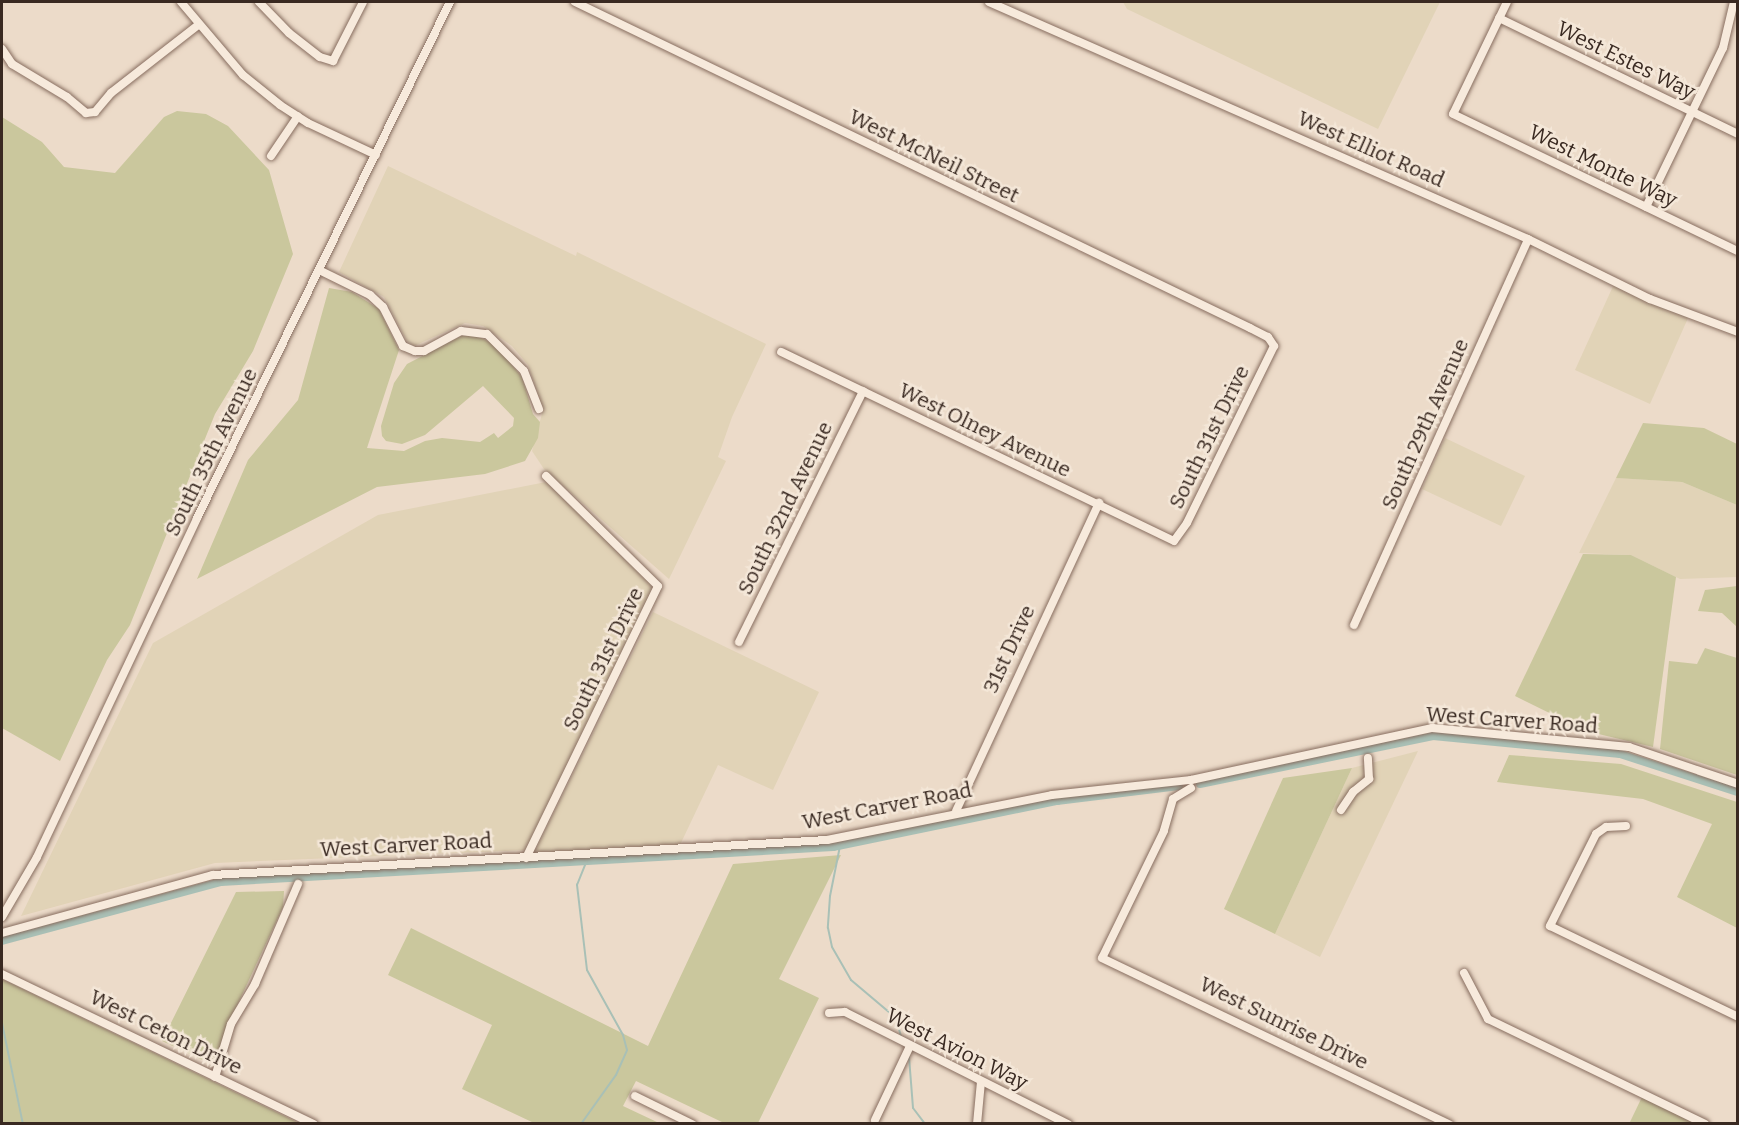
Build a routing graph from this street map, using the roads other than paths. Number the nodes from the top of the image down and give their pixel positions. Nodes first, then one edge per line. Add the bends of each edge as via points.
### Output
1 (181, 2) edge
2 (259, 2) edge
3 (363, 2) edge
4 (450, 2) edge
5 (575, 2) edge
6 (989, 2) edge
7 (1507, 2) edge
8 (1734, 2) edge
9 (1499, 18) junction
10 (1735, 22) edge
11 (198, 25) junction
12 (2, 49) edge
13 (1692, 112) junction
14 (298, 116) junction
15 (1737, 134) edge
16 (376, 155) junction
17 (271, 156) dead end
18 (1646, 207) junction
19 (1528, 239) junction
20 (1737, 251) edge
21 (319, 270) junction
22 (1737, 332) edge
23 (1274, 346) joint
24 (781, 352) dead end
25 (863, 391) junction
26 (539, 409) dead end
27 (546, 476) dead end
28 (1099, 503) junction
29 (1174, 541) joint
30 (1354, 625) dead end
31 (739, 642) dead end
32 (1368, 758) dead end
33 (1737, 784) edge
34 (1191, 788) dead end
35 (1341, 810) dead end
36 (956, 811) junction
37 (1626, 826) dead end
38 (526, 858) junction
39 (298, 884) dead end
40 (2, 917) edge
41 (2, 933) edge
42 (1464, 973) dead end
43 (2, 974) edge
44 (829, 1013) dead end
45 (1737, 1017) edge
46 (910, 1046) junction
47 (215, 1077) junction
48 (981, 1082) junction
49 (635, 1096) dead end
50 (875, 1120) dead end
51 (314, 1124) edge
52 (692, 1124) edge
53 (977, 1124) edge
54 (1068, 1124) edge
55 (1449, 1124) edge
56 (1705, 1124) edge

1 - 11 street
2 - 3 street via 320,57 333,61
4 - 16 street, South 35th Avenue
5 - 23 street, West McNeil Street via 1259,332
6 - 19 street, West Elliot Road
7 - 9 street
8 - 10 street
9 - 13 street, West Estes Way
9 - 18 street, West Monte Way via 1453,114
10 - 13 street
11 - 12 street via 111,93 95,112 86,113 12,64
11 - 14 street via 243,75
13 - 15 street, West Estes Way
13 - 18 street
14 - 16 street
14 - 17 street
16 - 21 street, South 35th Avenue
18 - 20 street, West Monte Way
19 - 22 street, West Elliot Road via 1650,299
19 - 30 street, South 29th Avenue
21 - 26 street via 370,295 382,307 403,346 415,351 424,351 461,331 487,334 524,371
21 - 40 street, South 35th Avenue via 37,857
23 - 29 street, South 31st Drive via 1187,523
24 - 25 street, West Olney Avenue
25 - 28 street, West Olney Avenue
25 - 31 street, South 32nd Avenue
27 - 38 street, South 31st Drive via 658,586
28 - 29 street, West Olney Avenue
28 - 36 street, 31st Drive
32 - 35 street via 1370,779 1353,792
33 - 36 street, West Carver Road via 1629,747 1432,728 1191,780 1052,795
34 - 55 street, West Sunrise Drive via 1173,799 1164,831 1102,958
36 - 38 street, West Carver Road via 826,840
37 - 45 street via 1606,827 1596,834 1550,927
38 - 41 street, West Carver Road via 213,875
39 - 47 street via 257,980 231,1024
42 - 56 street via 1488,1019
43 - 47 street, West Ceton Drive
44 - 46 street, West Avion Way via 844,1012
46 - 48 street, West Avion Way
46 - 50 street
47 - 51 street, West Ceton Drive
48 - 53 street
48 - 54 street, West Avion Way
49 - 52 street

